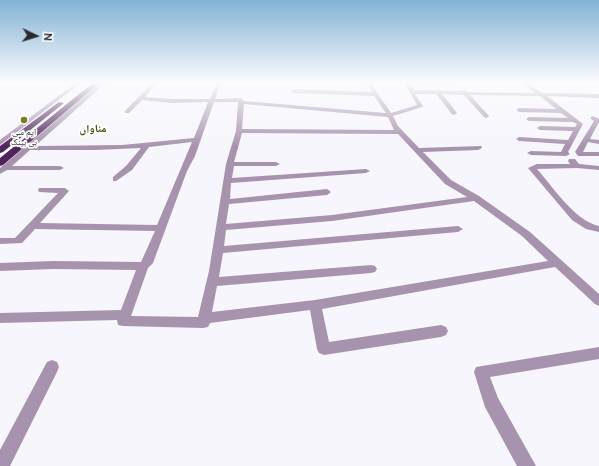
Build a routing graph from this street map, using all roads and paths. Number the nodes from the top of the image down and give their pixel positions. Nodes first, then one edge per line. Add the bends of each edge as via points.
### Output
1 (51, 104) edge
2 (59, 104) edge
3 (72, 104) edge
4 (80, 104) edge
5 (135, 104) edge
6 (211, 104) edge
7 (241, 104) edge
8 (261, 104) edge
9 (382, 104) edge
10 (419, 104) edge
11 (447, 104) edge
12 (475, 104) edge
13 (552, 104) edge
14 (519, 110) dead end
15 (562, 111) junction
16 (127, 112) dead end
17 (454, 113) dead end
18 (390, 115) junction
19 (486, 116) dead end
20 (596, 118) edge
21 (529, 119) dead end
22 (573, 119) junction
23 (540, 128) dead end
24 (596, 128) edge
25 (577, 130) junction
26 (239, 131) junction
27 (399, 132) junction
28 (31, 137) junction
29 (41, 137) junction
30 (519, 139) dead end
31 (196, 140) junction
32 (586, 140) junction
33 (570, 142) junction
34 (599, 142) edge
35 (0, 143) edge
36 (146, 146) junction
37 (28, 148) junction
38 (478, 148) dead end
39 (0, 150) edge
40 (418, 150) junction
41 (531, 153) dead end
42 (566, 154) junction
43 (582, 154) junction
44 (599, 154) edge
45 (230, 164) junction
46 (276, 164) dead end
47 (3, 166) edge
48 (577, 166) junction
49 (60, 168) dead end
50 (599, 168) edge
51 (366, 171) dead end
52 (116, 179) dead end
53 (227, 181) junction
54 (42, 190) dead end
55 (327, 192) dead end
56 (476, 198) junction
57 (224, 202) junction
58 (585, 225) junction
59 (32, 226) junction
60 (221, 227) junction
61 (161, 228) junction
62 (458, 229) dead end
63 (599, 229) edge
64 (590, 236) dead end
65 (0, 241) edge
66 (218, 250) junction
67 (557, 263) junction
68 (143, 266) junction
69 (0, 267) edge
70 (371, 269) dead end
71 (212, 282) junction
72 (599, 301) edge
73 (315, 305) junction
74 (126, 315) junction
75 (0, 318) edge
76 (204, 318) junction
77 (441, 331) dead end
78 (599, 353) edge
79 (52, 367) dead end
80 (1, 466) edge
81 (527, 466) edge

1 - 35 street
2 - 39 highway
3 - 28 highway
4 - 29 street
5 - 16 street
6 - 31 street
7 - 26 street
8 - 18 street
9 - 18 street
10 - 18 street via 420,106
11 - 17 street
12 - 19 street
13 - 15 street
14 - 15 street
15 - 22 street
18 - 27 street
20 - 22 street
20 - 24 street
21 - 22 street
22 - 25 street via 580,124
23 - 25 street
24 - 32 street
25 - 33 street
26 - 27 street
26 - 45 street
27 - 40 street
28 - 29 street
28 - 47 highway
29 - 37 street
30 - 33 street
31 - 36 street via 174,140
31 - 61 street via 192,156 183,171
32 - 34 street
32 - 43 street via 579,152
33 - 42 street via 564,152
36 - 37 street via 106,149
36 - 52 street via 130,168
37 - 47 street
38 - 40 street
40 - 56 street via 448,182
41 - 42 street
42 - 43 street
42 - 48 street
43 - 44 street
45 - 46 street
45 - 53 street
47 - 49 street
48 - 50 street
48 - 58 street via 532,168 574,218
51 - 53 street
53 - 57 street
54 - 59 street via 65,191
55 - 57 street
56 - 60 street via 332,218
56 - 67 street via 526,234
57 - 60 street
58 - 63 street
58 - 64 street via 583,229
59 - 61 street
59 - 65 street via 18,241
60 - 66 street
61 - 68 street via 148,263
62 - 66 street
66 - 71 street
67 - 72 street
67 - 73 street
68 - 69 street
68 - 74 street
70 - 71 street
71 - 76 street
73 - 76 street
73 - 77 street via 324,349
74 - 75 street
74 - 76 street via 123,321 203,323
78 - 81 street via 481,372 491,402
79 - 80 street

